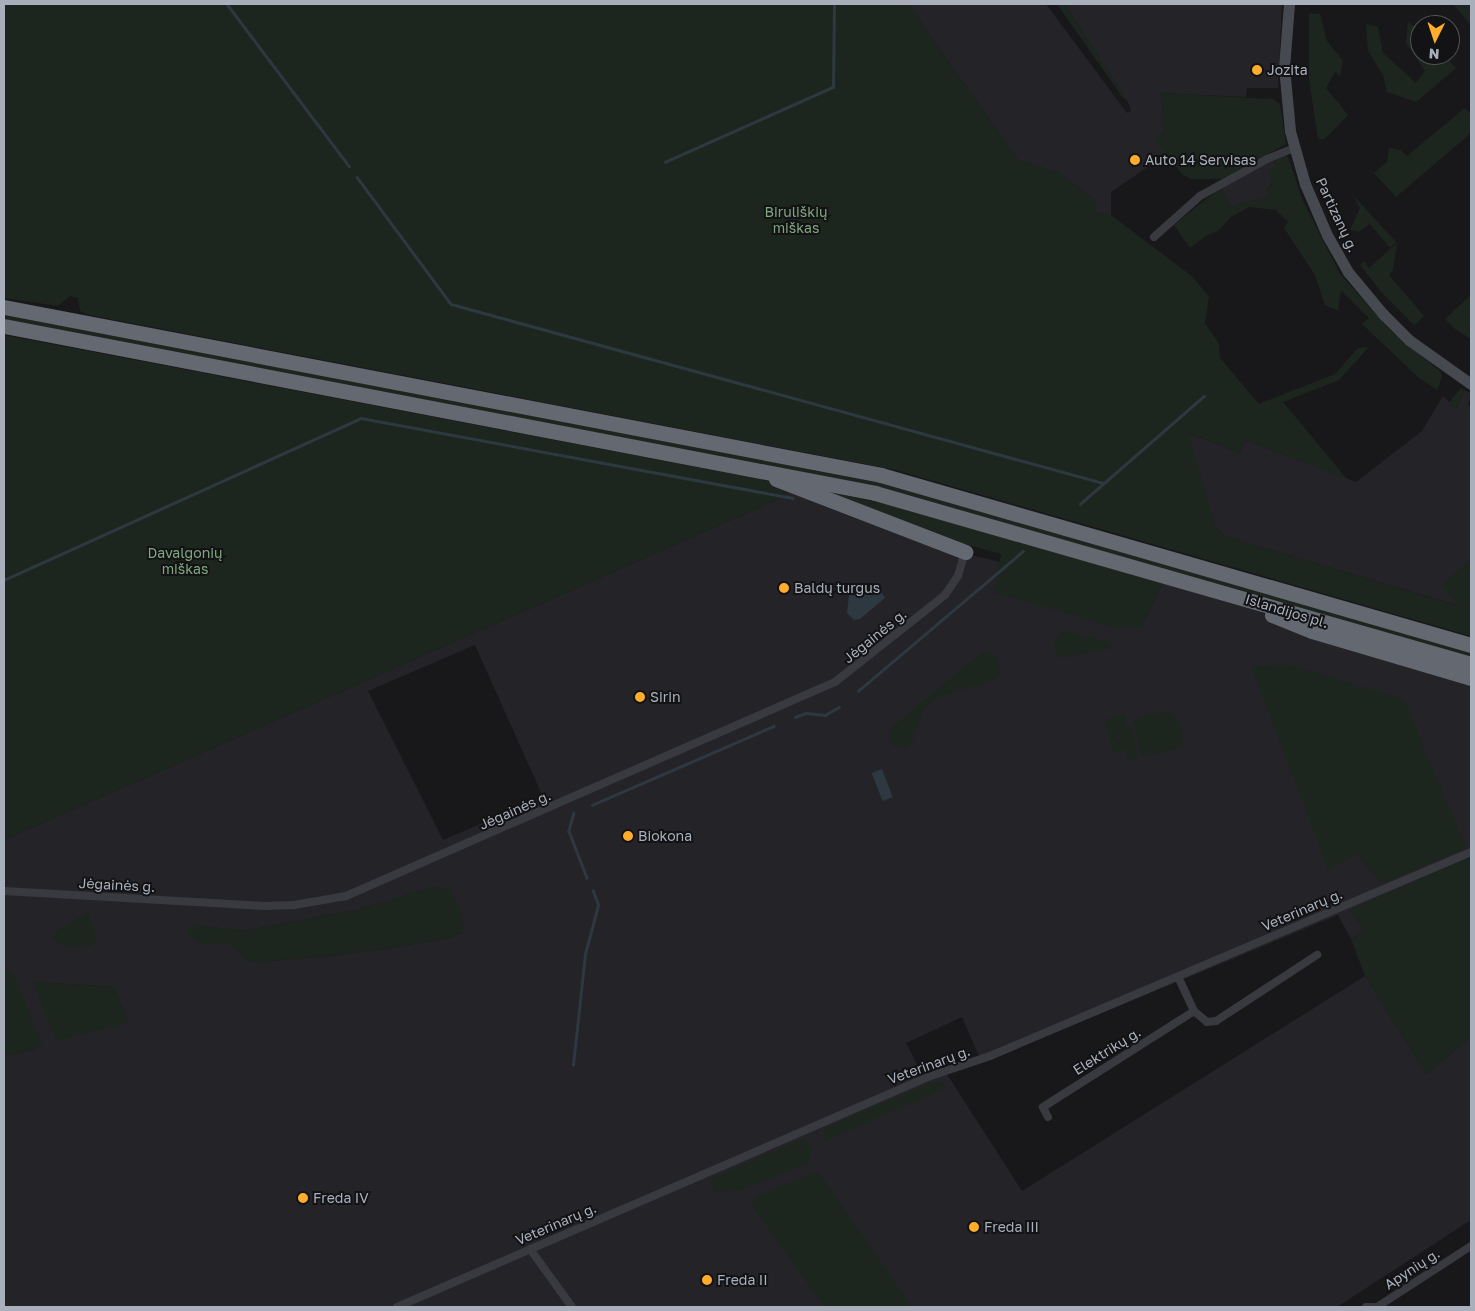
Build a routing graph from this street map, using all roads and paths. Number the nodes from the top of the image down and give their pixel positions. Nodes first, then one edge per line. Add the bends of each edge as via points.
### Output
1 (1289, 4) edge
2 (1294, 148) junction
3 (1154, 237) dead end
4 (4, 307) edge
5 (4, 326) edge
6 (1471, 384) edge
7 (744, 466) junction
8 (965, 552) joint
9 (1184, 580) junction
10 (1471, 645) edge
11 (1471, 664) edge
12 (1471, 678) edge
13 (1471, 852) edge
14 (4, 891) edge
15 (1317, 955) dead end
16 (1178, 976) junction
17 (1194, 1011) junction
18 (1048, 1117) dead end
19 (1471, 1246) edge
20 (530, 1249) junction
21 (398, 1307) edge
22 (572, 1307) edge
23 (1366, 1307) edge

1 - 2 street, Partizanų g. via 1285,82
2 - 3 street via 1200,196
2 - 6 street, Partizanų g. via 1316,210 1348,272 1409,340
4 - 10 highway, Islandijos pl. via 881,475
5 - 7 highway
7 - 8 highway
7 - 9 highway, Islandijos pl. via 884,495
8 - 14 street, Jėgainės g. via 958,576 945,595 836,682 346,896 294,905 265,906
9 - 11 highway, Islandijos pl.
9 - 12 highway via 1312,631
13 - 16 street, Veterinarų g.
15 - 17 street via 1216,1020 1207,1022
16 - 17 street
16 - 20 street, Veterinarų g. via 990,1056 928,1077
17 - 18 street, Elektrikų g. via 1043,1107
19 - 23 street, Apynių g. via 1377,1307
20 - 21 street, Veterinarų g.
20 - 22 street

